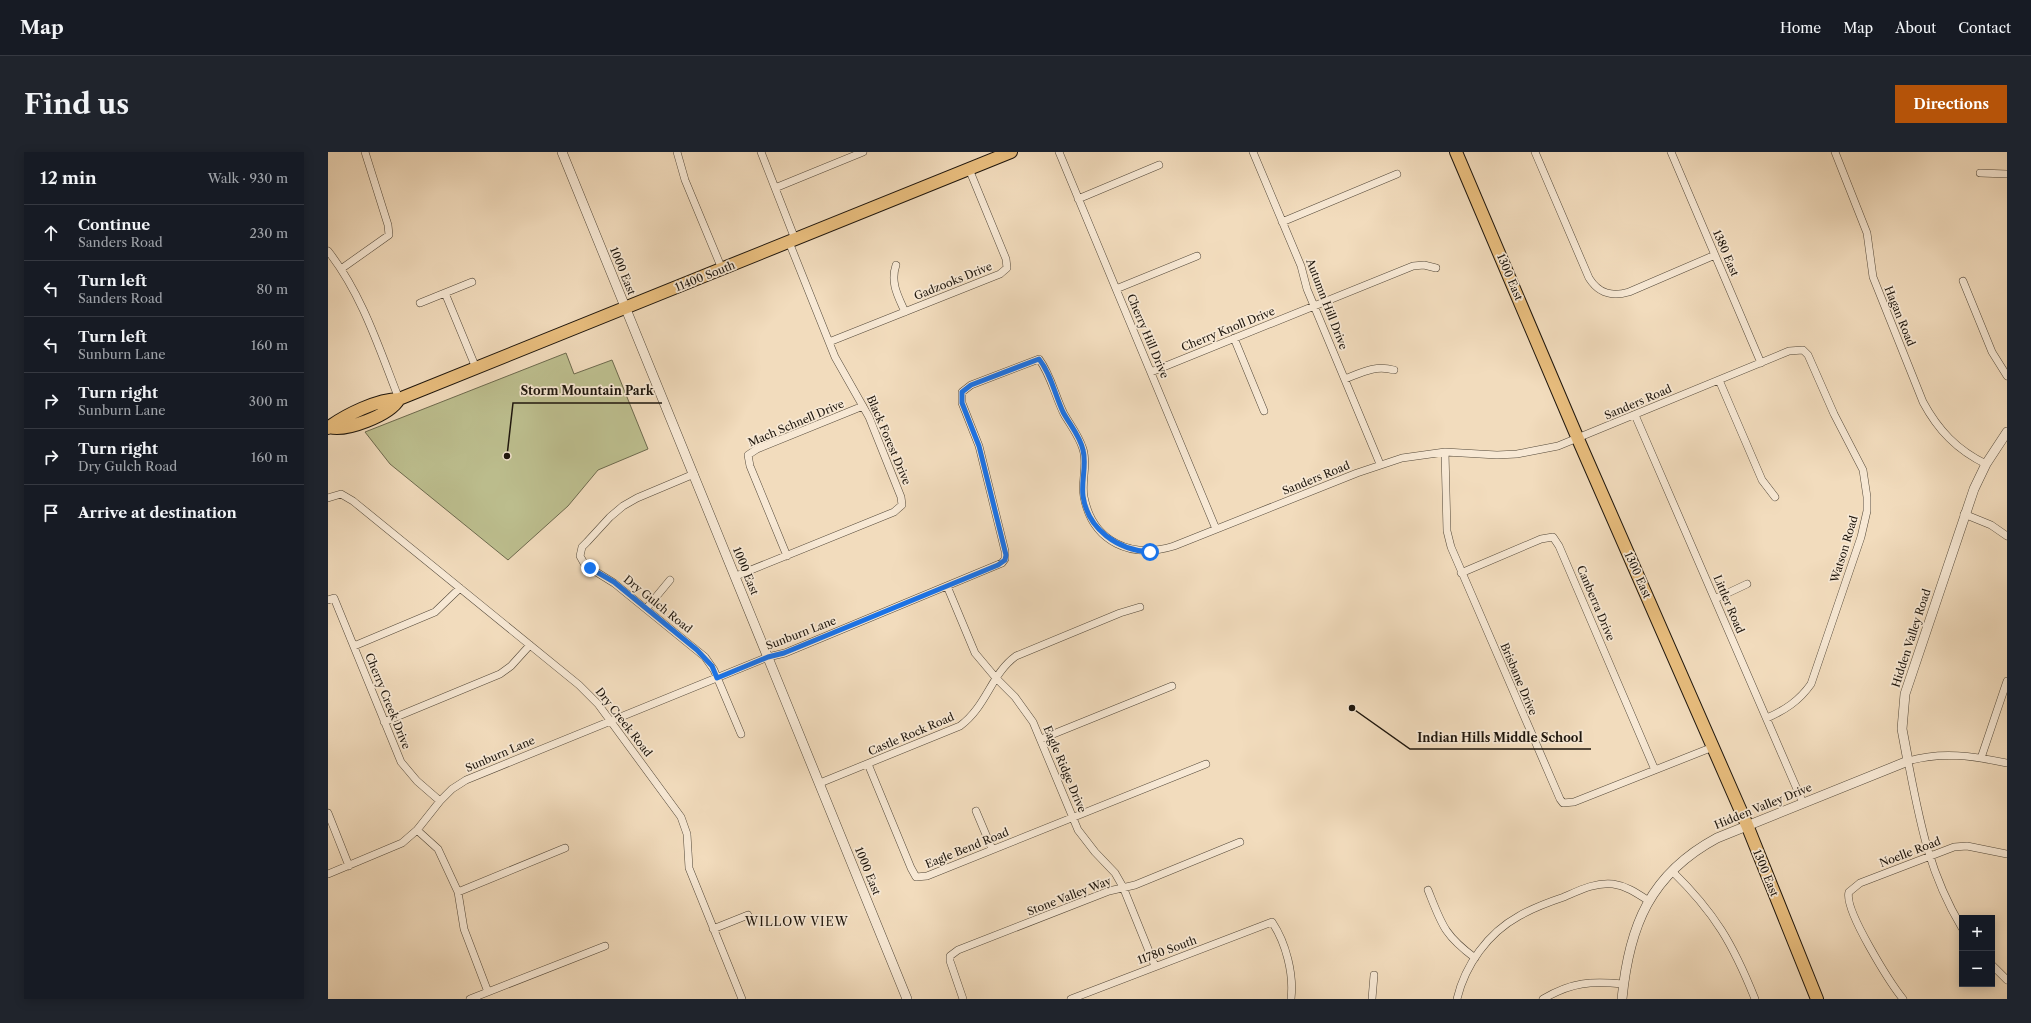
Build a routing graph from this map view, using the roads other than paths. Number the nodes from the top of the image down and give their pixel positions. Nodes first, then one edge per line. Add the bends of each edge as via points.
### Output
1 (365, 152) edge
2 (562, 152) edge
3 (677, 152) edge
4 (761, 152) edge
5 (863, 152) edge
6 (1011, 152) edge
7 (1059, 152) edge
8 (1253, 152) edge
9 (1456, 152) edge
10 (1535, 152) edge
11 (1671, 152) edge
12 (1835, 152) edge
13 (844, 156) edge
14 (1159, 165) dead end
15 (970, 169) junction
16 (1980, 173) dead end
17 (1396, 174) dead end
18 (2007, 174) edge
19 (775, 188) junction
20 (1078, 199) junction
21 (1282, 222) junction
22 (792, 240) junction
23 (328, 251) edge
24 (1715, 255) junction
25 (1197, 256) dead end
26 (896, 265) dead end
27 (1436, 268) dead end
28 (341, 269) junction
29 (722, 269) junction
30 (1963, 281) dead end
31 (472, 282) dead end
32 (1116, 289) junction
33 (445, 293) junction
34 (420, 303) dead end
35 (1314, 306) junction
36 (625, 308) junction
37 (905, 312) junction
38 (1234, 338) junction
39 (830, 342) junction
40 (1803, 350) joint
41 (1761, 363) junction
42 (476, 368) junction
43 (1394, 370) dead end
44 (1151, 372) junction
45 (2007, 376) edge
46 (1345, 379) junction
47 (1719, 380) junction
48 (962, 392) joint
49 (399, 399) junction
50 (863, 406) junction
51 (1264, 410) dead end
52 (1635, 415) junction
53 (328, 428) edge
54 (2007, 432) edge
55 (1578, 439) junction
56 (1445, 452) junction
57 (1380, 464) junction
58 (1986, 464) junction
59 (694, 474) junction
60 (1775, 497) dead end
61 (328, 498) edge
62 (1964, 514) junction
63 (1216, 529) junction
64 (2007, 536) edge
65 (787, 556) junction
66 (1461, 573) junction
67 (736, 576) junction
68 (670, 580) dead end
69 (1747, 584) dead end
70 (947, 586) junction
71 (460, 588) junction
72 (1715, 598) junction
73 (331, 599) edge
74 (1140, 607) dead end
75 (646, 609) junction
76 (530, 645) junction
77 (354, 646) junction
78 (768, 657) junction
79 (717, 678) junction
80 (996, 678) junction
81 (2007, 681) edge
82 (1172, 686) dead end
83 (1767, 718) junction
84 (611, 720) junction
85 (384, 722) junction
86 (741, 734) dead end
87 (1041, 739) junction
88 (1713, 747) junction
89 (1981, 758) junction
90 (1908, 761) junction
91 (868, 764) junction
92 (1206, 764) dead end
93 (2007, 764) edge
94 (1655, 770) junction
95 (820, 783) junction
96 (440, 801) junction
97 (1803, 803) junction
98 (976, 811) dead end
99 (328, 813) edge
100 (1073, 817) junction
101 (1747, 826) junction
102 (417, 830) junction
103 (1240, 842) dead end
104 (564, 848) dead end
105 (992, 850) junction
106 (2007, 854) edge
107 (1928, 856) junction
108 (349, 866) junction
109 (1672, 871) junction
110 (328, 874) edge
111 (1123, 888) junction
112 (1428, 890) dead end
113 (458, 892) junction
114 (1649, 900) junction
115 (748, 915) dead end
116 (1959, 923) edge
117 (713, 929) junction
118 (605, 946) dead end
119 (1475, 958) junction
120 (1155, 966) junction
121 (1995, 968) edge
122 (1374, 975) dead end
123 (2007, 980) edge
124 (1624, 984) junction
125 (488, 992) junction
126 (470, 999) edge
127 (742, 999) edge
128 (907, 999) edge
129 (963, 999) edge
130 (1071, 999) edge
131 (1291, 999) edge
132 (1372, 999) edge
133 (1457, 999) edge
134 (1543, 999) edge
135 (1622, 999) edge
136 (1755, 999) edge
137 (1817, 999) edge
138 (1903, 999) edge

1 - 28 street via 389,235
2 - 36 street, 1000 East
3 - 29 street via 685,180
4 - 19 street, Black Forest Drive
5 - 13 street
6 - 15 main road, 11400 South
7 - 20 street, Cherry Hill Drive
8 - 21 street, Autumn Hill Drive
9 - 55 main road, 1300 East
10 - 24 street via 1589,278 1598,289 1611,295 1630,292
11 - 24 street, 1380 East
12 - 58 street, Hagan Road via 1867,233 1873,277 1924,402 1945,435 1958,447
13 - 19 street
14 - 20 street
15 - 22 main road, 11400 South
15 - 37 street, Gadzooks Drive via 1006,259 1007,268 1000,274
16 - 18 street
17 - 21 street
19 - 22 street, Black Forest Drive
20 - 32 street, Cherry Hill Drive
21 - 35 street, Autumn Hill Drive via 1301,266
22 - 29 main road, 11400 South
22 - 39 street, Black Forest Drive
23 - 28 street
24 - 41 street, 1380 East
25 - 32 street
26 - 37 street via 893,275 894,286
27 - 35 street, Cherry Knoll Drive via 1413,266
28 - 49 street via 362,307
29 - 36 main road, 11400 South
30 - 45 street via 1992,352
31 - 33 street
32 - 44 street, Cherry Hill Drive
33 - 34 street
33 - 42 street
35 - 38 street, Cherry Knoll Drive
35 - 46 street, Autumn Hill Drive
36 - 42 main road, 11400 South
36 - 59 street, 1000 East
37 - 39 street, Gadzooks Drive
38 - 44 street, Cherry Knoll Drive
38 - 51 street
39 - 50 street, Black Forest Drive via 841,370
40 - 41 street, Sanders Road via 1794,350
40 - 83 street, Watson Road via 1810,359 1862,470 1866,484 1867,511 1861,537 1810,684 1798,700
41 - 47 street, Sanders Road
42 - 49 main road, 11400 South
43 - 46 street via 1383,367 1371,368
44 - 63 street, Cherry Hill Drive
46 - 57 street, Autumn Hill Drive
47 - 52 street, Sanders Road
47 - 60 street via 1762,480
48 - 63 street, Sanders Road via 971,385 1039,359 1046,369 1064,414 1081,443 1085,461 1083,496 1092,520 1100,531 1122,547 1150,552 1174,546
48 - 70 street, Sunburn Lane via 962,403 979,446 1006,555 1005,560 998,565
49 - 53 main road, 11400 South via 386,400 358,411 338,420
50 - 65 street, Black Forest Drive via 901,497 902,505 894,512
50 - 65 street, Mach Schnell Drive via 757,449 748,456
52 - 55 street, Sanders Road
52 - 72 street, Littler Road
54 - 58 street, Hidden Valley Road
55 - 56 street, Sanders Road via 1558,446 1517,454
55 - 88 main road, 1300 East
56 - 57 street, Sanders Road via 1423,454
56 - 66 street, Brisbane Drive via 1448,531
57 - 63 street, Sanders Road
58 - 62 street, Hidden Valley Road
59 - 67 street, 1000 East
59 - 75 street, Dry Gulch Road via 642,495 623,506 582,548 580,556 585,565 614,582
61 - 71 street, Dry Creek Road via 342,494 347,497
62 - 64 street via 1990,525
62 - 90 street, Hidden Valley Road via 1905,694 1902,729
65 - 67 street, Black Forest Drive
66 - 94 street, Brisbane Drive via 1560,799 1563,802 1574,802
66 - 94 street, Canberra Drive via 1541,539 1553,537 1560,546
67 - 78 street, 1000 East
68 - 75 street
69 - 72 street
70 - 78 street, Sunburn Lane via 784,653
70 - 80 street, Eagle Ridge Drive via 972,648
71 - 76 street, Dry Creek Road
71 - 77 street via 435,612
72 - 83 street, Littler Road
73 - 77 street, Cherry Creek Drive
74 - 80 street, Castle Rock Road via 1016,656 1003,667
75 - 79 street, Dry Gulch Road via 705,657
76 - 84 street, Dry Creek Road via 584,689
76 - 85 street via 500,674
77 - 85 street, Cherry Creek Drive
78 - 79 street, Sunburn Lane
78 - 95 street, 1000 East
79 - 84 street, Sunburn Lane
79 - 86 street, Dry Gulch Road
80 - 87 street, Eagle Ridge Drive via 1025,709
80 - 91 street, Castle Rock Road via 979,709 960,726
81 - 89 street
82 - 87 street
83 - 97 street, Littler Road
84 - 96 street, Sunburn Lane via 466,780
84 - 117 street, Dry Creek Road via 681,817 687,834 689,868
85 - 96 street, Cherry Creek Drive via 408,772
87 - 100 street, Eagle Ridge Drive
88 - 94 street, Brisbane Drive
88 - 101 main road, 1300 East
89 - 90 street, Hidden Valley Drive via 1943,755
89 - 93 street, Hidden Valley Drive
90 - 97 street, Hidden Valley Drive
90 - 107 street, Hidden Valley Road
91 - 95 street, Castle Rock Road
91 - 105 street, Eagle Bend Road via 916,877 927,876
92 - 100 street, Eagle Bend Road
95 - 128 street, 1000 East
96 - 102 street, Sunburn Lane
97 - 101 street, Hidden Valley Drive
98 - 105 street
99 - 108 street
100 - 105 street, Eagle Bend Road
100 - 111 street, Eagle Ridge Drive via 1086,842 1115,873
101 - 109 street, Hidden Valley Drive via 1698,849
101 - 137 main road, 1300 East
102 - 108 street, Sunburn Lane via 394,848
102 - 113 street via 438,849
103 - 111 street, Stone Valley Way
104 - 113 street
106 - 107 street, Noelle Road via 1967,846 1954,847
107 - 116 street, Hidden Valley Road via 1945,899
107 - 138 street, Noelle Road via 1860,883 1849,892 1848,898 1860,928 1887,977
108 - 110 street, Sunburn Lane
109 - 114 street, Hidden Valley Drive
109 - 136 street via 1704,904 1720,926 1733,948
111 - 120 street, Eagle Ridge Drive
111 - 129 street, Stone Valley Way via 1109,891 954,953 950,956 950,961
112 - 119 street via 1446,932
113 - 125 street via 464,929
114 - 119 street via 1613,884 1585,888 1518,916 1486,942
114 - 124 street, Hidden Valley Drive via 1634,932
115 - 117 street
117 - 127 street, Dry Creek Road
118 - 125 street
119 - 133 street via 1465,975
120 - 130 street, 11780 South
120 - 131 street, 11780 South via 1272,922 1290,970
121 - 123 street
122 - 132 street
124 - 134 street via 1579,983
124 - 135 street, Hidden Valley Drive
125 - 126 street

